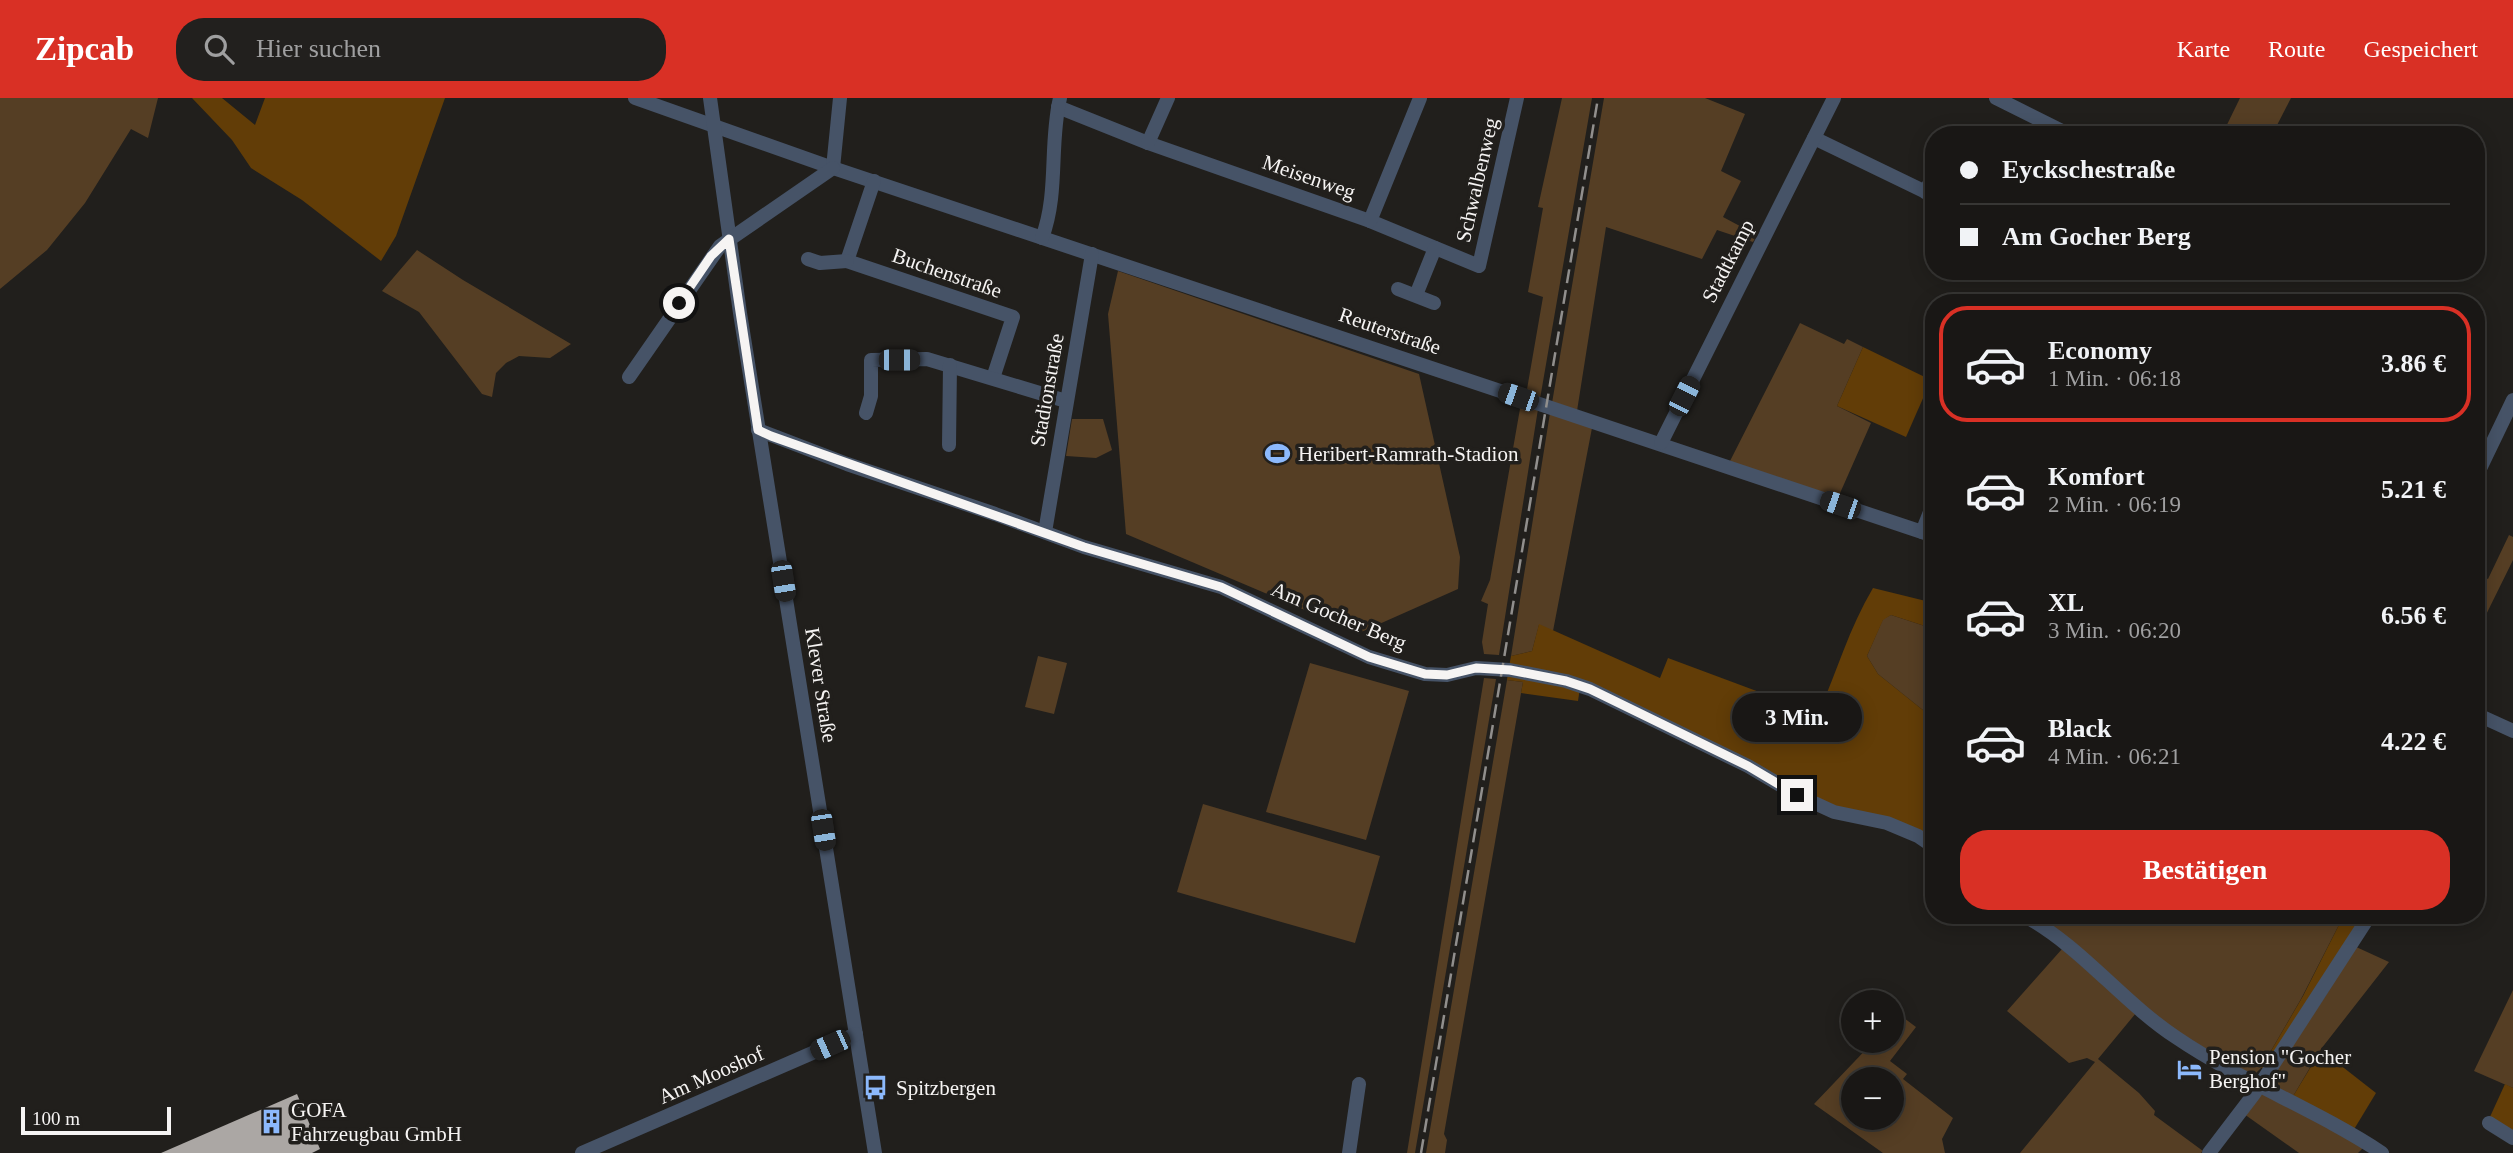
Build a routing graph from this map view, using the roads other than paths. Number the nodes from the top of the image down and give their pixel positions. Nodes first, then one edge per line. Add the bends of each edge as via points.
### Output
1 (635, 98) edge
2 (710, 98) edge
3 (840, 98) edge
4 (1168, 98) edge
5 (1420, 98) edge
6 (1517, 98) edge
7 (1834, 98) edge
8 (1996, 98) edge
9 (1059, 102) edge
10 (708, 124) junction
11 (2052, 126) edge
12 (1814, 138) junction
13 (1148, 143) junction
14 (833, 168) junction
15 (874, 181) junction
16 (1925, 192) edge
17 (1370, 221) junction
18 (1042, 238) junction
19 (729, 239) junction
20 (1435, 248) junction
21 (1092, 254) junction
22 (808, 259) dead end
23 (847, 261) junction
24 (1398, 289) dead end
25 (1416, 295) junction
26 (1434, 303) dead end
27 (950, 365) junction
28 (629, 377) dead end
29 (993, 378) junction
30 (2513, 400) edge
31 (1066, 401) junction
32 (866, 413) dead end
33 (758, 430) junction
34 (1661, 443) junction
35 (949, 445) dead end
36 (2485, 458) edge
37 (1045, 533) junction
38 (1925, 533) edge
39 (2485, 721) edge
40 (2513, 731) edge
41 (1925, 841) edge
42 (2039, 924) edge
43 (2364, 924) edge
44 (856, 1034) junction
45 (1359, 1084) dead end
46 (2260, 1084) junction
47 (2489, 1123) dead end
48 (2513, 1138) edge
49 (582, 1153) edge
50 (875, 1153) edge
51 (1349, 1153) edge
52 (2209, 1153) edge
53 (2382, 1153) edge

1 - 10 street, Reuterstraße
2 - 10 street, Klever Straße
3 - 14 street
4 - 13 street
5 - 17 street, Meisenweg
6 - 20 street, Schwalbenweg via 1479,266
7 - 12 street, Stadtkamp
8 - 11 street
9 - 13 street, Meisenweg
9 - 18 street via 1051,207
10 - 14 street, Reuterstraße
10 - 19 street, Klever Straße
12 - 16 street
12 - 34 street, Stadtkamp
13 - 17 street, Meisenweg
14 - 15 street, Reuterstraße
14 - 19 street
15 - 18 street, Reuterstraße
15 - 23 street
17 - 20 street, Schwalbenweg
18 - 21 street, Reuterstraße
19 - 28 street via 711,256
19 - 33 street, Klever Straße
20 - 25 street, Schwalbenweg
21 - 31 street, Stadionstraße
21 - 34 street, Reuterstraße
22 - 23 street, Buchenstraße
23 - 29 street, Buchenstraße via 1013,317
24 - 25 street
25 - 26 street
27 - 29 street
27 - 32 street via 927,359 871,360
27 - 35 street
29 - 31 street
30 - 36 street
31 - 37 street, Stadionstraße
33 - 37 street, Am Gocher Berg
33 - 44 street, Klever Straße
34 - 38 street, Reuterstraße
37 - 41 street, Am Gocher Berg via 1221,587 1369,657 1425,674 1447,675 1476,668 1510,670 1590,689 1834,812 1887,823
39 - 40 street
42 - 46 street via 2178,1039
43 - 46 street
44 - 49 street, Am Mooshof
44 - 50 street, Klever Straße
45 - 51 street
46 - 52 street
46 - 53 street
47 - 48 street

